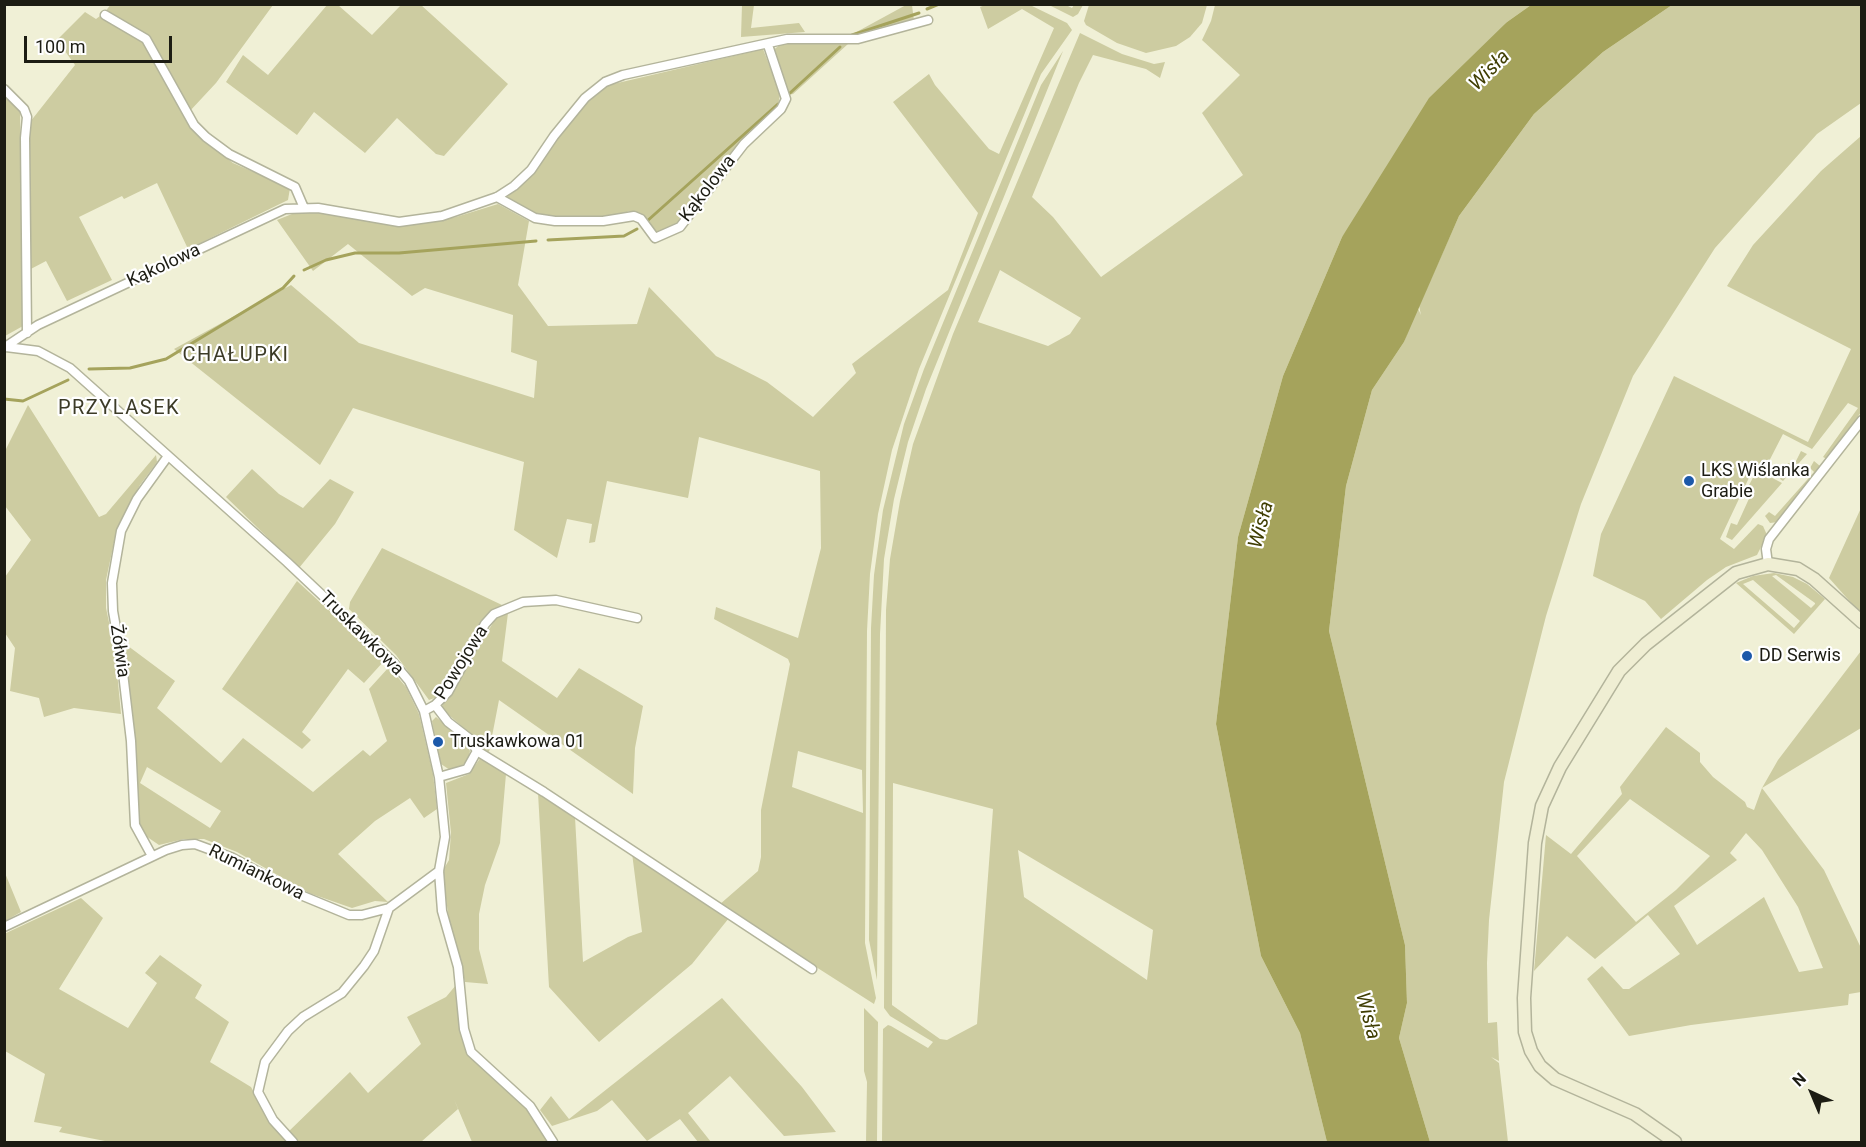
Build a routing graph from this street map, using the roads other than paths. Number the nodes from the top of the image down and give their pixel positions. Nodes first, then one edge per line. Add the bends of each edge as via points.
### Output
1 (105, 15) dead end
2 (928, 20) dead end
3 (768, 45) junction
4 (4, 89) edge
5 (497, 197) junction
6 (304, 208) junction
7 (27, 333) junction
8 (5, 347) edge
9 (1862, 420) edge
10 (168, 456) junction
11 (1768, 564) junction
12 (637, 618) dead end
13 (1862, 622) edge
14 (435, 705) junction
15 (424, 711) junction
16 (477, 751) junction
17 (439, 777) junction
18 (152, 856) junction
19 (439, 871) junction
20 (389, 908) junction
21 (4, 927) edge
22 (812, 969) dead end
23 (293, 1143) edge
24 (553, 1143) edge
25 (1675, 1143) edge

1 - 6 street via 146,39 194,125 206,137 229,154 295,188
2 - 3 street, Kąkolowa via 858,39 787,39
3 - 5 street, Kąkolowa via 605,82 579,106 531,170
3 - 5 street, Kąkolowa via 786,99 781,109 744,144 680,227 655,238 634,216 555,222 535,218
4 - 7 street via 27,117
5 - 6 street, Kąkolowa via 442,216 399,222
6 - 7 street, Kąkolowa via 285,209
7 - 8 street, Kąkolowa
8 - 10 street, Truskawkowa via 38,351 69,368
9 - 11 street via 1769,539
10 - 15 street, Truskawkowa via 391,660 409,681
10 - 18 street, Żółwia via 137,499 121,531 112,583 131,741 135,825
11 - 13 street via 1792,567 1810,575
11 - 25 street via 1728,578 1627,662 1605,690 1560,766 1538,824 1524,1003 1525,1032 1531,1051 1555,1079 1635,1114
12 - 14 street, Powojowa via 556,600 523,602 494,614 448,692
14 - 15 street, Powojowa
14 - 16 street
15 - 17 street, Truskawkowa
16 - 17 street via 466,769
16 - 22 street
17 - 19 street, Truskawkowa via 445,837
18 - 20 street, Rumiankowa via 195,844 233,858 303,896 350,915
18 - 21 street, Rumiankowa
19 - 20 street, Rumiankowa
19 - 24 street, Truskawkowa via 442,911 458,968 464,1029 471,1052 530,1106
20 - 23 street via 374,951 364,966 342,993 288,1031 265,1062 258,1092 273,1120

